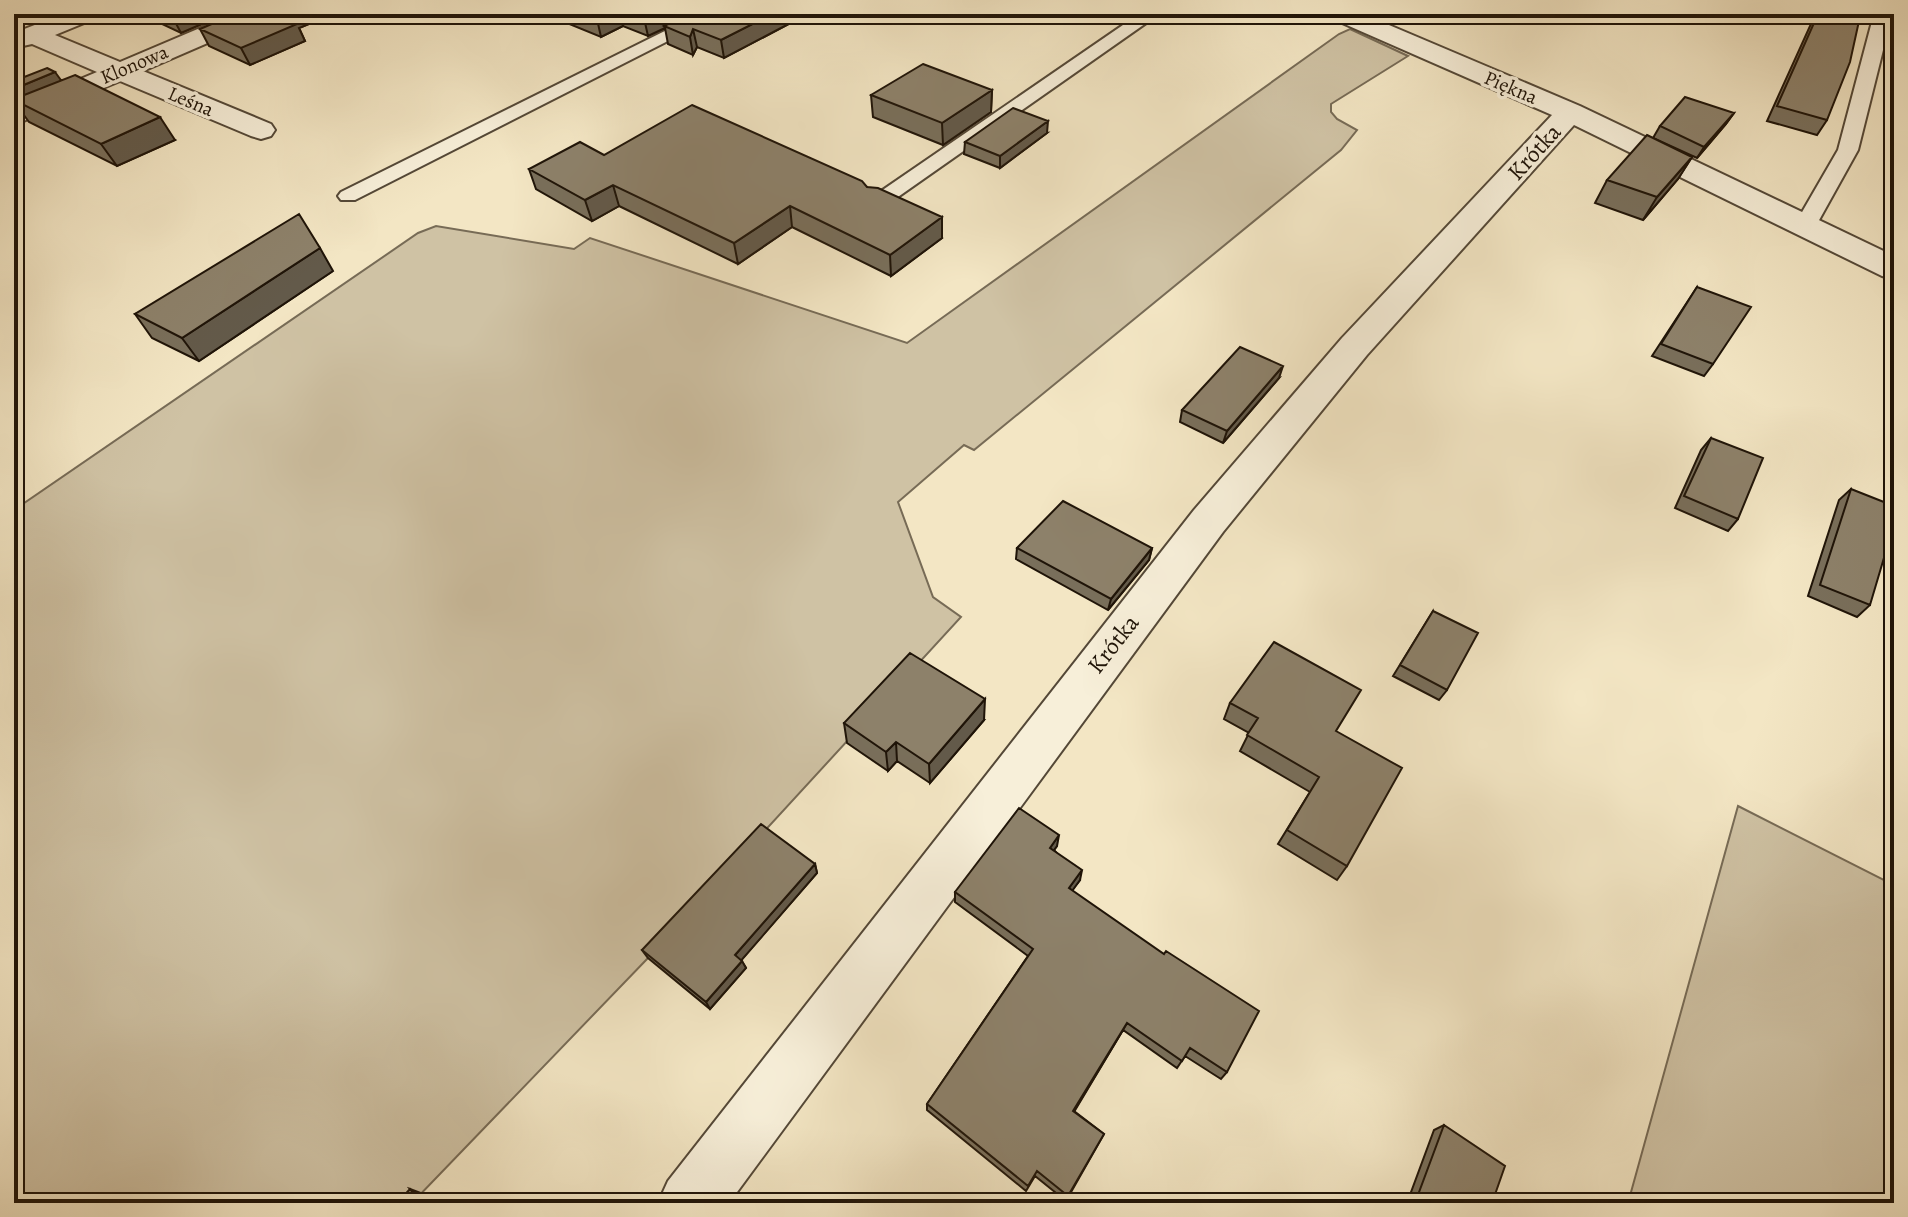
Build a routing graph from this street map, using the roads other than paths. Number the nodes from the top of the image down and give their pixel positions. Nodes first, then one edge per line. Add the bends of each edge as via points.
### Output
1 (85, 14) edge
2 (254, 14) edge
3 (712, 14) edge
4 (1150, 14) edge
5 (1342, 14) edge
6 (1883, 14) edge
7 (29, 30) edge
8 (118, 71) junction
9 (1570, 112) junction
10 (14, 117) edge
11 (261, 130) dead end
12 (348, 196) dead end
13 (878, 202) edge
14 (1805, 226) junction
15 (1894, 269) edge
16 (690, 1203) edge

1 - 7 street
2 - 8 street, Klonowa
3 - 12 lane
4 - 13 lane
5 - 9 street, Piękna
6 - 14 lane via 1848,150
7 - 8 street, Leśna
8 - 10 street, Klonowa
8 - 11 street, Leśna
9 - 14 street, Piękna
9 - 16 street, Krótka via 1287,425 1035,742 792,1075
14 - 15 street, Piękna

